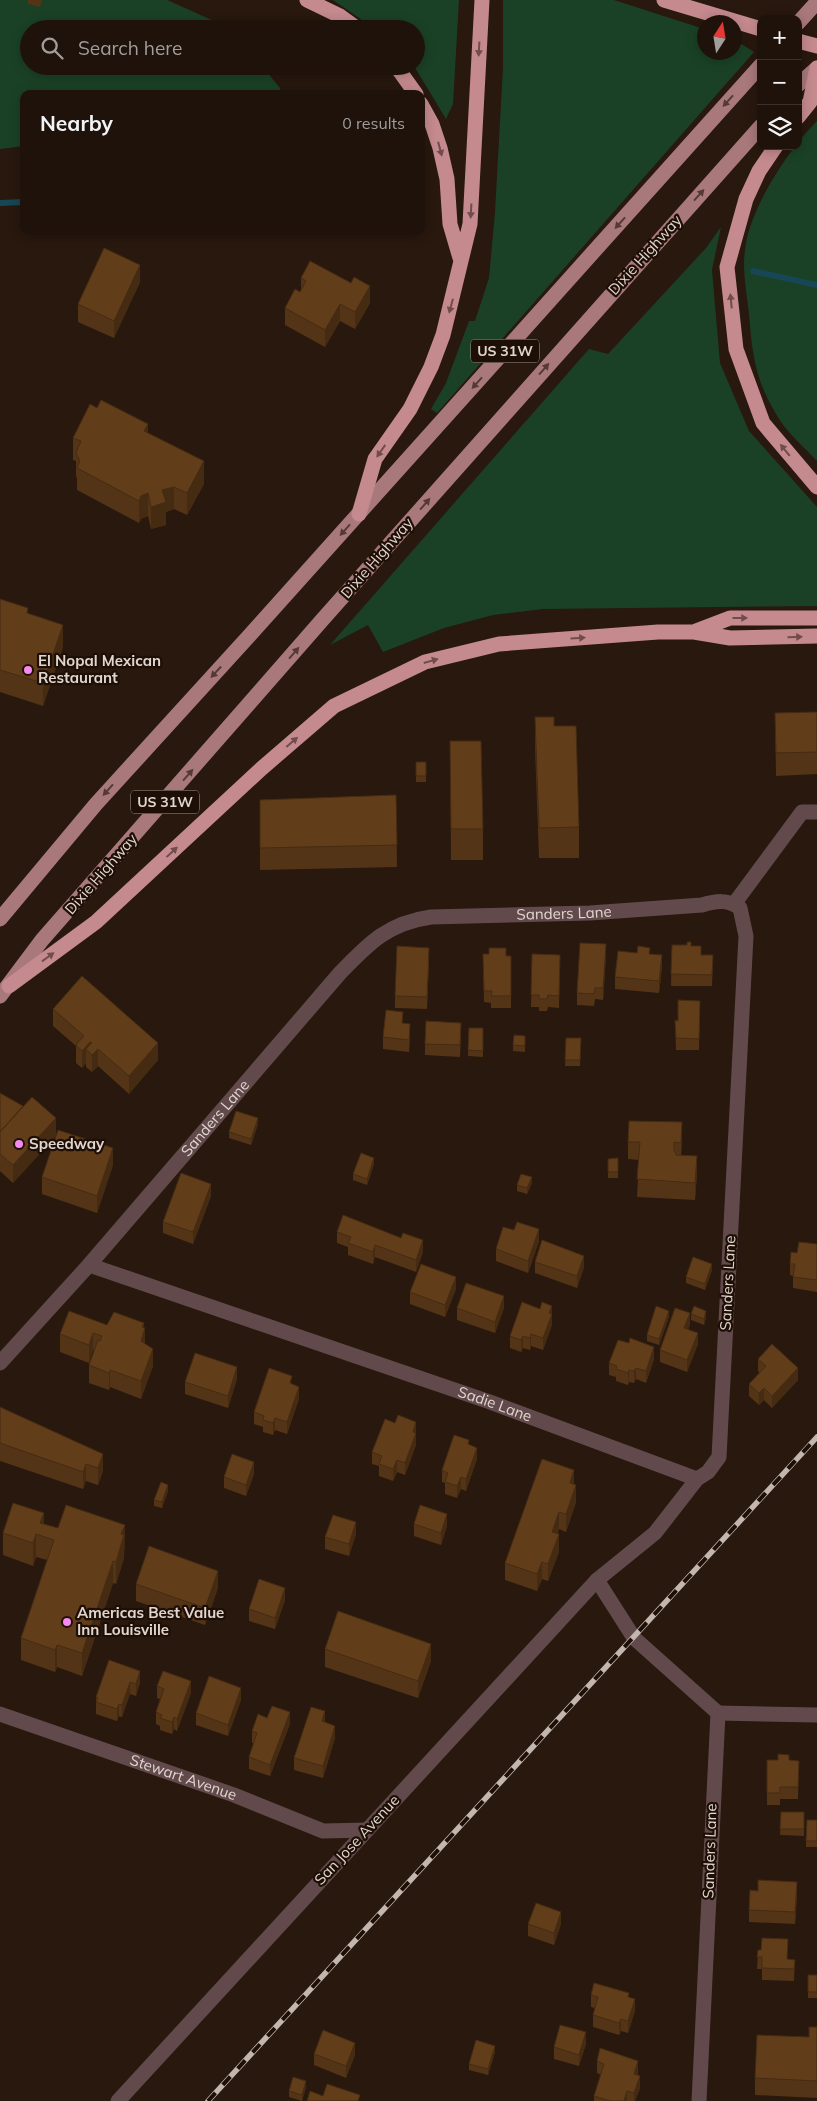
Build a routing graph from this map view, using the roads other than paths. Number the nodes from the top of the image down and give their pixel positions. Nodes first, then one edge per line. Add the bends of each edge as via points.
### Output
1 (307, 0) edge
2 (482, 0) edge
3 (664, 0) edge
4 (817, 2) edge
5 (802, 19) edge
6 (346, 20) edge
7 (754, 27) edge
8 (802, 42) edge
9 (817, 46) edge
10 (817, 68) edge
11 (757, 69) edge
12 (402, 75) edge
13 (802, 81) edge
14 (413, 90) edge
15 (425, 111) edge
16 (802, 112) edge
17 (757, 131) edge
18 (773, 150) edge
19 (460, 258) junction
20 (817, 487) edge
21 (359, 514) junction
22 (817, 618) edge
23 (694, 632) junction
24 (817, 636) edge
25 (817, 812) edge
26 (734, 904) junction
27 (0, 919) edge
28 (5, 991) edge
29 (89, 1265) junction
30 (0, 1363) edge
31 (697, 1479) junction
32 (597, 1580) junction
33 (718, 1712) junction
34 (0, 1714) edge
35 (817, 1715) edge
36 (367, 1830) junction
37 (118, 2101) edge
38 (699, 2101) edge

1 - 6 highway
2 -> 19 highway via 470,224
3 - 7 highway
4 - 5 main road
8 - 9 highway
10 - 13 main road
10 - 16 highway via 810,102
11 -> 21 main road, US 31W
12 - 14 highway
15 -> 19 highway via 440,148 447,179 450,224
28 -> 17 main road, Dixie Highway / US 31W via 42,940
20 -> 18 highway via 763,422 736,349 727,267 746,199
19 -> 21 highway via 451,306 431,367 410,409 375,460
21 -> 27 main road, US 31W via 96,804
23 -> 22 highway via 730,618
23 -> 24 highway via 730,638
28 -> 23 highway via 96,922 334,706 426,662 499,644
25 - 26 street via 802,812
26 - 29 street, Sanders Lane via 720,901 590,913 431,917 409,920 390,929 363,949 340,973
26 - 31 street, Sanders Lane via 743,916 746,936 721,1451 708,1472
29 - 30 street, Sanders Lane
29 - 31 street, Sadie Lane via 490,1402
31 - 32 street via 655,1533
32 - 33 street via 634,1638
32 - 36 street, San Jose Avenue
33 - 35 street
33 - 38 street, Sanders Lane
34 - 36 street, Stewart Avenue via 234,1795 323,1831
36 - 37 street, San Jose Avenue

